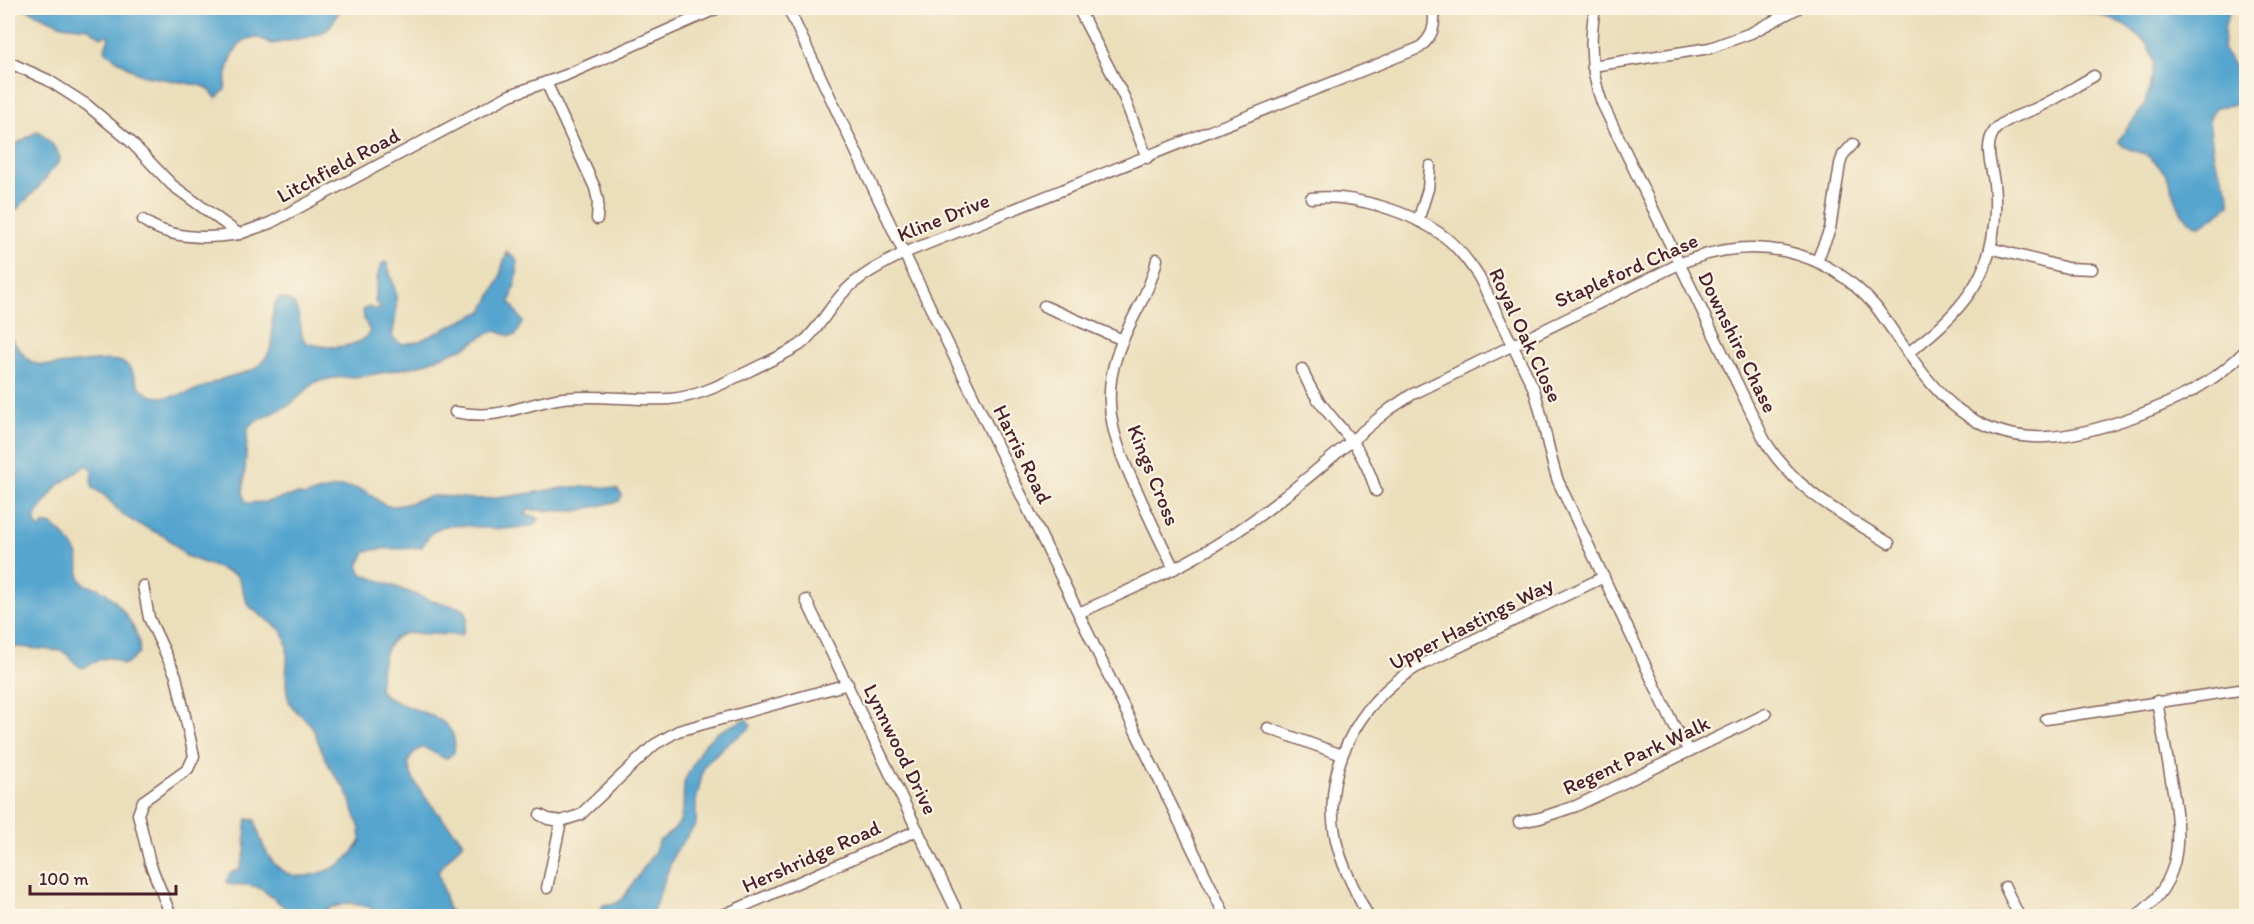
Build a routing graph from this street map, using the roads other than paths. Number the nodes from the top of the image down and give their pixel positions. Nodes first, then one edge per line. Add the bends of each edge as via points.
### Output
1 (718, 8) edge
2 (788, 8) edge
3 (1078, 8) edge
4 (1433, 8) edge
5 (1595, 8) edge
6 (1798, 8) edge
7 (8, 62) edge
8 (1592, 66) junction
9 (2094, 76) dead end
10 (546, 82) junction
11 (1853, 144) dead end
12 (1148, 158) junction
13 (1430, 166) dead end
14 (1311, 198) dead end
15 (597, 219) dead end
16 (143, 220) dead end
17 (1418, 221) junction
18 (240, 234) junction
19 (1990, 248) junction
20 (904, 253) junction
21 (1157, 259) dead end
22 (1817, 261) junction
23 (1679, 264) junction
24 (2092, 269) dead end
25 (1044, 306) dead end
26 (1123, 340) junction
27 (1512, 344) junction
28 (2247, 350) edge
29 (1909, 352) junction
30 (1302, 369) dead end
31 (455, 412) dead end
32 (1351, 440) junction
33 (1376, 490) dead end
34 (1889, 543) dead end
35 (1174, 569) junction
36 (1604, 578) junction
37 (143, 586) dead end
38 (806, 600) dead end
39 (1079, 613) junction
40 (848, 684) junction
41 (2247, 689) edge
42 (2157, 701) junction
43 (1766, 714) dead end
44 (2046, 719) dead end
45 (1268, 728) dead end
46 (1689, 751) junction
47 (1342, 755) junction
48 (540, 815) dead end
49 (561, 821) junction
50 (1519, 822) dead end
51 (918, 830) junction
52 (2005, 887) dead end
53 (547, 888) dead end
54 (171, 916) edge
55 (721, 916) edge
56 (959, 916) edge
57 (1225, 916) edge
58 (1368, 916) edge
59 (2019, 916) edge
60 (2136, 916) edge

1 - 10 street, Litchfield Road
2 - 20 street, Harris Road
3 - 12 street via 1124,97
4 - 12 street, Kline Drive via 1431,35 1419,48
5 - 8 street, Downshire Chase via 1590,46
6 - 8 street via 1725,44
7 - 18 street via 87,105 172,184
8 - 23 street, Downshire Chase via 1602,103
9 - 19 street via 2002,123 1991,136 1995,201
10 - 15 street via 595,188
10 - 18 street, Litchfield Road via 510,95 270,224
11 - 22 street via 1840,164 1830,229
12 - 20 street, Kline Drive
13 - 17 street
14 - 17 street, Royal Oak Close via 1345,198
16 - 18 street, Litchfield Road via 174,235
17 - 27 street, Royal Oak Close via 1447,238 1469,262
19 - 24 street via 2067,268
19 - 29 street via 1982,273 1965,301 1938,331
20 - 31 street, Kline Drive via 858,279 800,345 702,393 668,399 564,398 497,415
20 - 39 street, Harris Road
21 - 26 street, Kings Cross via 1148,292
22 - 23 street, Stapleford Chase via 1754,247 1716,251
22 - 29 street, Stapleford Chase via 1866,294
23 - 27 street, Stapleford Chase
23 - 34 street, Downshire Chase via 1775,458 1815,497
25 - 26 street
26 - 35 street, Kings Cross via 1112,377 1114,436
27 - 32 street, Stapleford Chase via 1411,395
27 - 36 street, Royal Oak Close via 1539,404 1558,481
28 - 29 street, Stapleford Chase via 2211,381 2164,406 2084,433 2041,438 2005,433 1960,412 1935,388
30 - 32 street via 1321,406
32 - 33 street
32 - 35 street, Stapleford Chase via 1229,537
35 - 39 street, Stapleford Chase
36 - 46 street, Royal Oak Close
36 - 47 street, Upper Hastings Way via 1403,676 1367,710
37 - 54 street via 149,618 176,676 194,756 188,769 143,801 138,814 150,863
38 - 40 street, Lynnwood Drive
39 - 57 street, Harris Road
40 - 49 street via 678,731 654,745 580,815
40 - 51 street, Lynnwood Drive
41 - 42 street
42 - 44 street
42 - 60 street via 2177,814 2178,846 2163,888
43 - 46 street, Regent Park Walk
45 - 47 street
46 - 50 street, Regent Park Walk via 1576,806
47 - 58 street, Upper Hastings Way via 1333,804 1336,841
48 - 49 street
49 - 53 street
51 - 55 street, Hershridge Road
51 - 56 street, Lynnwood Drive
52 - 59 street

